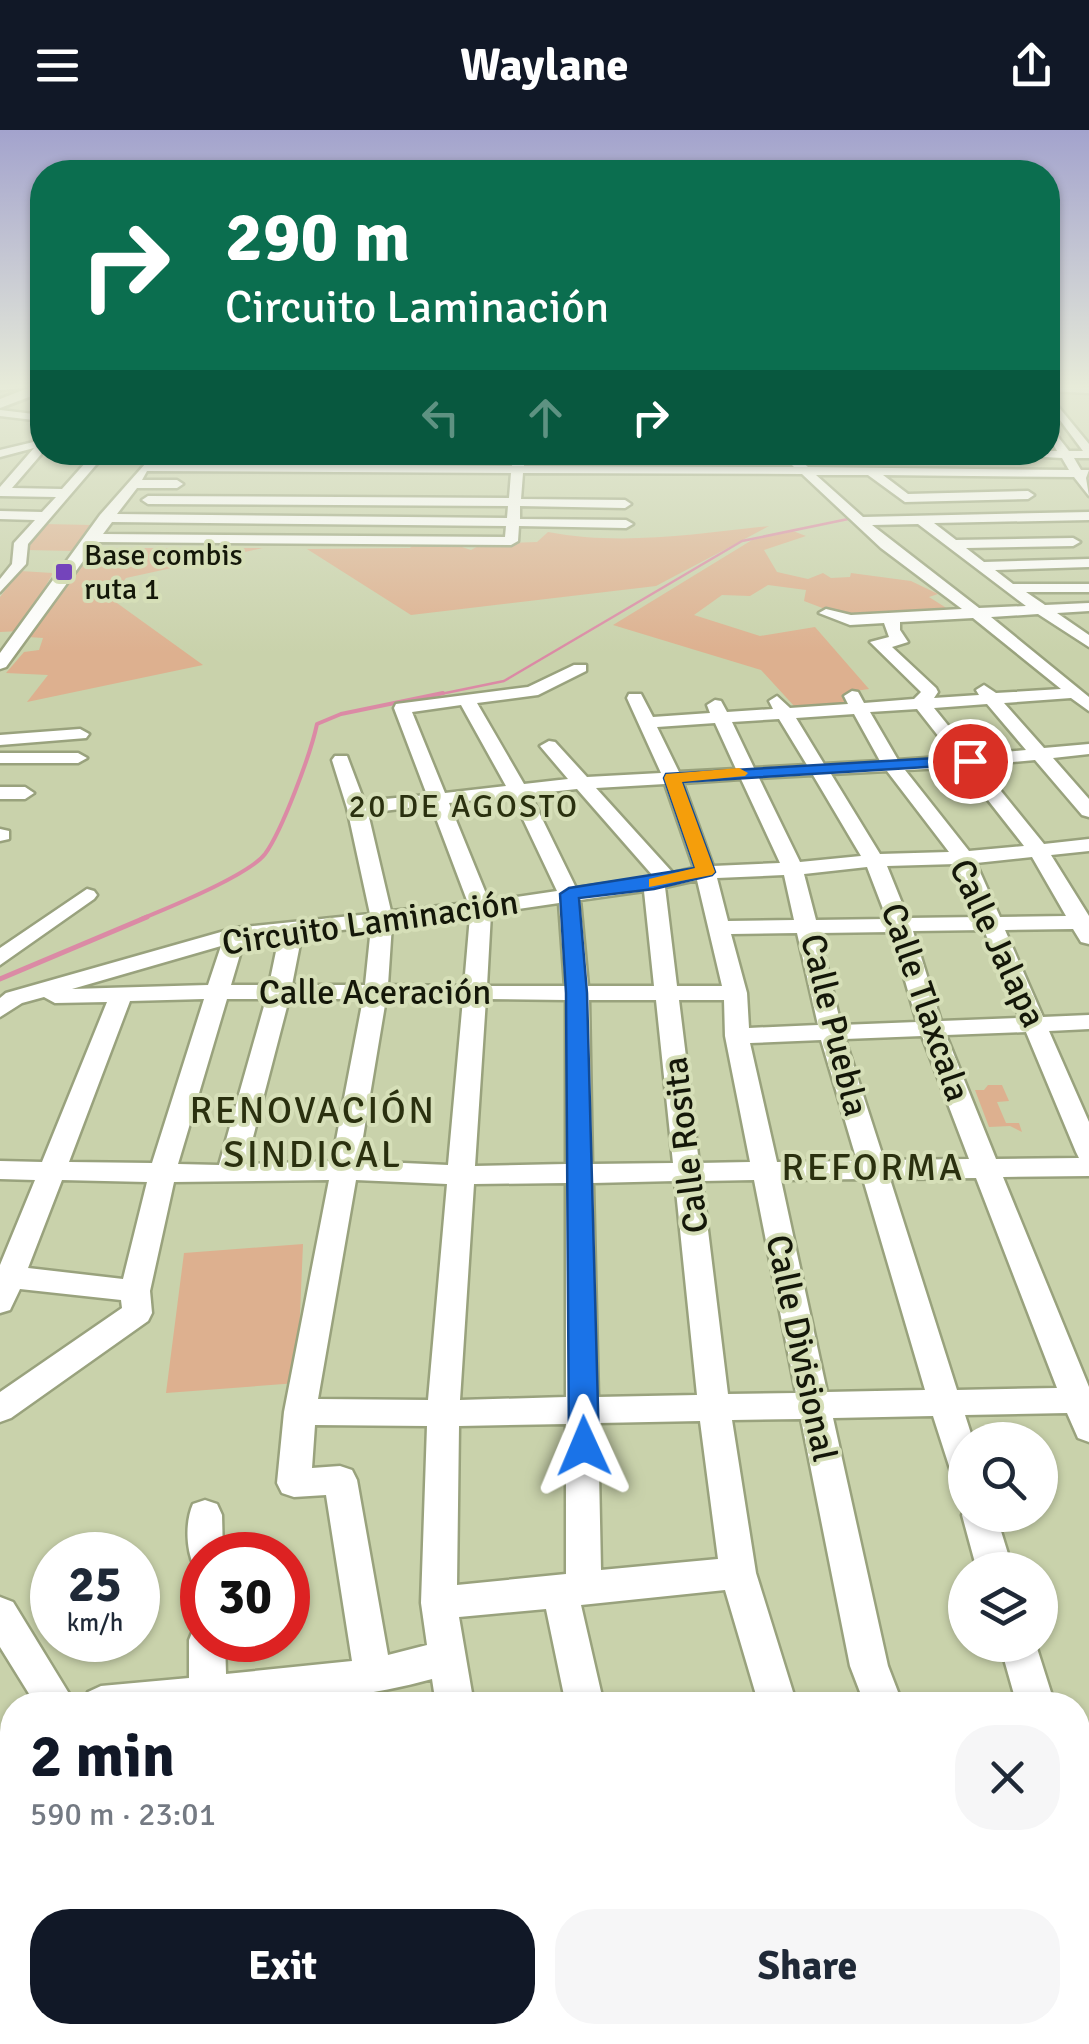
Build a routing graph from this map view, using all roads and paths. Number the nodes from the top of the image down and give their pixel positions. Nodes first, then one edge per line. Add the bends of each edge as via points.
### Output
1 (84, 474) edge
2 (139, 474) edge
3 (365, 474) edge
4 (517, 474) edge
5 (699, 474) edge
6 (806, 474) edge
7 (875, 474) edge
8 (936, 474) edge
9 (962, 474) edge
10 (1014, 474) edge
11 (80, 480) junction
12 (98, 480) dead end
13 (116, 480) dead end
14 (132, 482) junction
15 (189, 484) dead end
16 (342, 486) dead end
17 (361, 486) junction
18 (661, 487) dead end
19 (517, 488) junction
20 (568, 488) dead end
21 (1, 492) edge
22 (964, 492) junction
23 (67, 493) junction
24 (118, 500) junction
25 (355, 501) junction
26 (514, 504) junction
27 (625, 504) dead end
28 (0, 515) edge
29 (44, 516) junction
30 (1089, 516) edge
31 (1057, 517) junction
32 (106, 518) junction
33 (992, 518) junction
34 (346, 520) junction
35 (921, 520) junction
36 (864, 521) junction
37 (512, 522) junction
38 (626, 524) dead end
39 (93, 538) junction
40 (339, 539) junction
41 (1072, 542) junction
42 (954, 544) junction
43 (1089, 562) edge
44 (980, 566) junction
45 (0, 588) edge
46 (1010, 588) junction
47 (1089, 588) edge
48 (1089, 607) edge
49 (1042, 608) junction
50 (972, 610) junction
51 (826, 613) dead end
52 (899, 617) junction
53 (24, 633) junction
54 (0, 634) edge
55 (1085, 636) edge
56 (0, 664) edge
57 (580, 668) dead end
58 (978, 686) dead end
59 (1069, 688) junction
60 (635, 698) dead end
61 (994, 698) junction
62 (466, 699) junction
63 (856, 701) junction
64 (920, 702) junction
65 (1089, 706) edge
66 (781, 707) junction
67 (718, 711) junction
68 (646, 724) junction
69 (0, 740) edge
70 (79, 746) junction
71 (549, 746) dead end
72 (1089, 749) edge
73 (1039, 753) junction
74 (0, 758) edge
75 (341, 760) dead end
76 (970, 761) junction
77 (892, 764) junction
78 (819, 768) junction
79 (748, 772) junction
80 (89, 776) dead end
81 (672, 778) junction
82 (582, 784) junction
83 (520, 792) junction
84 (0, 793) edge
85 (25, 793) dead end
86 (436, 799) junction
87 (358, 808) junction
88 (1089, 811) edge
89 (1089, 846) edge
90 (1039, 850) junction
91 (964, 858) junction
92 (874, 860) junction
93 (794, 869) junction
94 (705, 872) junction
95 (661, 882) junction
96 (569, 894) junction
97 (87, 895) dead end
98 (481, 908) junction
99 (382, 918) junction
100 (988, 923) junction
101 (809, 924) junction
102 (900, 924) junction
103 (1086, 927) edge
104 (292, 928) junction
105 (717, 928) junction
106 (235, 935) junction
107 (0, 958) edge
108 (219, 992) junction
109 (279, 992) junction
110 (376, 992) junction
111 (474, 993) junction
112 (576, 993) junction
113 (667, 993) junction
114 (122, 994) junction
115 (735, 994) junction
116 (6, 1002) edge
117 (1089, 1022) edge
118 (1036, 1024) junction
119 (932, 1028) junction
120 (0, 1032) edge
121 (832, 1032) junction
122 (737, 1036) junction
123 (1089, 1152) edge
124 (985, 1165) junction
125 (873, 1167) junction
126 (1089, 1167) edge
127 (765, 1168) junction
128 (0, 1170) edge
129 (53, 1170) junction
130 (163, 1170) junction
131 (344, 1170) junction
132 (687, 1171) junction
133 (577, 1172) junction
134 (230, 1174) junction
135 (459, 1175) junction
136 (4, 1284) edge
137 (136, 1302) junction
138 (946, 1403) junction
139 (812, 1404) junction
140 (714, 1408) junction
141 (0, 1409) edge
142 (584, 1410) junction
143 (1085, 1410) edge
144 (300, 1412) junction
145 (443, 1413) junction
146 (952, 1422) edge
147 (206, 1515) dead end
148 (206, 1532) edge
149 (738, 1573) junction
150 (572, 1588) junction
151 (439, 1603) junction
152 (0, 1614) edge
153 (448, 1657) junction
154 (208, 1662) edge
155 (1023, 1662) edge
156 (373, 1677) junction
157 (49, 1692) edge
158 (208, 1692) edge
159 (265, 1692) edge
160 (453, 1692) edge
161 (584, 1692) edge
162 (774, 1692) edge
163 (879, 1692) edge
164 (1032, 1692) edge

1 - 11 street
2 - 14 street
3 - 17 street
4 - 19 street
5 - 18 street
6 - 36 street
7 - 22 street via 905,498
8 - 22 street via 945,487
9 - 22 street
10 - 22 street via 1028,496
11 - 12 street
11 - 23 street
13 - 14 street
14 - 15 street
14 - 24 street
16 - 17 street
17 - 19 street
17 - 25 street
19 - 20 street
19 - 26 street
21 - 23 street
22 - 33 street
23 - 29 street
24 - 25 street
24 - 32 street
25 - 26 street
25 - 34 street
26 - 27 street
26 - 37 street
28 - 29 street
29 - 45 street via 20,543 19,564
30 - 31 street
31 - 33 street
31 - 41 street
32 - 34 street
32 - 39 street
33 - 35 street
34 - 37 street
34 - 40 street
35 - 36 street
35 - 42 street
36 - 50 street
37 - 38 street
37 - 40 street via 512,541
39 - 40 street
39 - 53 street
41 - 42 street
41 - 43 street
42 - 44 street
43 - 44 street
44 - 46 street
46 - 47 street
46 - 49 street
48 - 49 street
49 - 50 street
49 - 55 street
50 - 52 street
50 - 59 street
51 - 52 street via 850,620
52 - 64 street via 892,626 900,642 878,642 930,692
53 - 54 street
53 - 56 street
57 - 62 street via 532,691
58 - 61 street
59 - 61 street
59 - 65 street
60 - 68 street, Calle Divisional
61 - 64 street
61 - 73 street
62 - 83 street
62 - 86 street via 402,708
63 - 64 street
63 - 66 street
63 - 77 street, Calle Jalapa
64 - 76 street
66 - 67 street
66 - 78 street, Calle Tlaxcala
67 - 68 street
67 - 79 street, Calle Puebla
68 - 81 street, Calle Divisional
69 - 70 street
70 - 74 street
70 - 80 street
71 - 82 street
72 - 73 street
73 - 76 street
73 - 88 street
75 - 87 street
76 - 77 street
76 - 90 street
77 - 78 street
77 - 91 street, Calle Jalapa
78 - 79 street
78 - 92 street, Calle Tlaxcala
79 - 81 street
79 - 93 street, Calle Puebla
81 - 82 street
81 - 94 street, Calle Divisional
82 - 83 street
82 - 95 street
83 - 86 street
83 - 96 street
84 - 85 street
86 - 87 street
86 - 98 street
87 - 99 street
89 - 90 street, Circuito Laminación
90 - 91 street, Circuito Laminación
90 - 103 street
91 - 92 street, Circuito Laminación
91 - 100 street, Calle Jalapa
92 - 93 street, Circuito Laminación
92 - 102 street, Calle Tlaxcala
93 - 94 street, Circuito Laminación
93 - 101 street, Calle Puebla
94 - 95 street, Circuito Laminación
94 - 105 street, Calle Divisional
95 - 96 street, Circuito Laminación
95 - 113 street, Calle Rosita
96 - 98 street, Circuito Laminación
96 - 112 street
97 - 107 street
98 - 99 street, Circuito Laminación
98 - 111 street
99 - 104 street, Circuito Laminación
99 - 110 street
100 - 102 street
100 - 103 street
100 - 118 street, Calle Jalapa
101 - 102 street
101 - 105 street
101 - 121 street, Calle Puebla
102 - 119 street, Calle Tlaxcala
104 - 106 street, Circuito Laminación
104 - 109 street
105 - 115 street, Calle Divisional
106 - 108 street
106 - 116 street, Circuito Laminación
108 - 109 street, Calle Aceración
108 - 114 street, Calle Aceración
108 - 130 street
109 - 110 street, Calle Aceración
109 - 134 street
110 - 111 street, Calle Aceración
110 - 131 street
111 - 112 street, Calle Aceración
111 - 135 street
112 - 113 street, Calle Aceración
112 - 133 street
113 - 115 street, Calle Aceración
113 - 132 street, Calle Rosita
114 - 116 street, Calle Aceración
114 - 129 street
115 - 122 street, Calle Divisional
116 - 120 street
117 - 118 street
118 - 119 street
118 - 123 street, Calle Jalapa
119 - 121 street
119 - 124 street, Calle Tlaxcala
121 - 122 street
121 - 125 street, Calle Puebla
122 - 127 street, Calle Divisional
124 - 125 street
124 - 126 street
124 - 143 street, Calle Tlaxcala
125 - 127 street
125 - 138 street, Calle Puebla
127 - 132 street
127 - 139 street, Calle Divisional
128 - 129 street
129 - 130 street
129 - 136 street
130 - 134 street
130 - 137 street
131 - 134 street
131 - 135 street
131 - 144 street
132 - 133 street
132 - 140 street, Calle Rosita
133 - 135 street
133 - 142 street
135 - 145 street
136 - 137 street
137 - 141 street
138 - 139 street
138 - 143 street
138 - 146 street, Calle Puebla
139 - 140 street
139 - 163 street, Calle Divisional
140 - 142 street
140 - 149 street, Calle Rosita
142 - 145 street
142 - 150 street
144 - 145 street
144 - 156 street via 294,1483 340,1480
145 - 151 street
147 - 148 street
149 - 150 street
149 - 162 street, Calle Rosita
150 - 151 street
150 - 161 street
151 - 153 street
152 - 157 street
153 - 156 street
153 - 160 street
154 - 158 street
155 - 164 street
156 - 159 street

